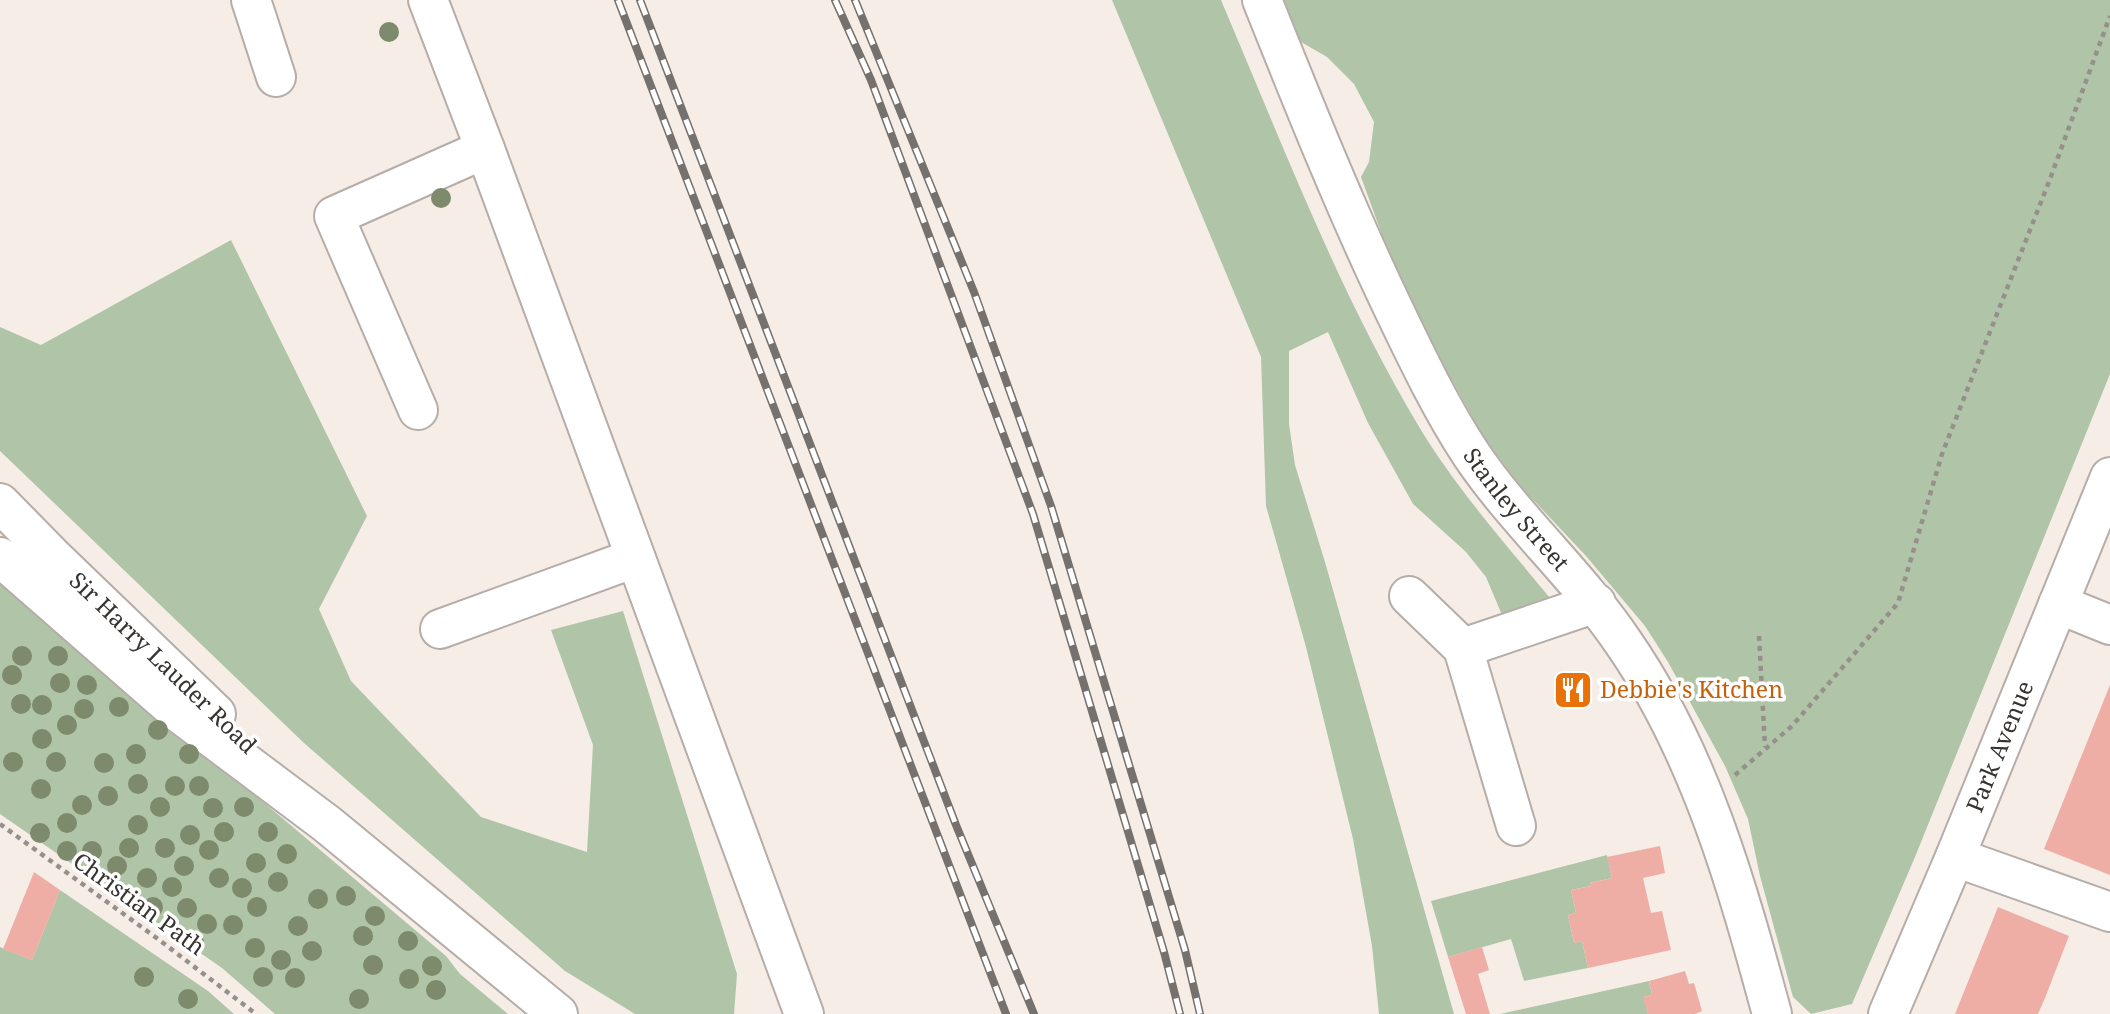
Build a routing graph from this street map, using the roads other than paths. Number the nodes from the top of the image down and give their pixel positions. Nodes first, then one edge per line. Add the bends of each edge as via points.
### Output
1 (251, 0) edge
2 (428, 0) edge
3 (1262, 0) edge
4 (276, 77) dead end
5 (485, 149) junction
6 (418, 410) dead end
7 (2110, 477) edge
8 (0, 503) edge
9 (0, 557) edge
10 (635, 558) junction
11 (1409, 596) dead end
12 (1596, 603) junction
13 (2058, 604) junction
14 (2110, 625) edge
15 (440, 629) dead end
16 (1463, 648) junction
17 (327, 824) junction
18 (1517, 826) dead end
19 (1955, 857) junction
20 (2110, 912) edge
21 (558, 1014) edge
22 (804, 1014) edge
23 (1772, 1014) edge
24 (1888, 1014) edge

1 - 4 street
2 - 5 street
3 - 12 street, Stanley Street via 1346,206 1432,384 1471,454
5 - 6 street via 334,216
5 - 10 street
7 - 13 street, Park Avenue
8 - 17 street, Sir Harry Lauder Road
9 - 17 street, Sir Harry Lauder Road via 175,710
10 - 15 street
10 - 22 street
11 - 16 street
12 - 16 street
12 - 23 street, Stanley Street via 1647,677 1692,765
13 - 14 street
13 - 19 street, Park Avenue
16 - 18 street
17 - 21 street, Sir Harry Lauder Road
19 - 20 street
19 - 24 street, Park Avenue

